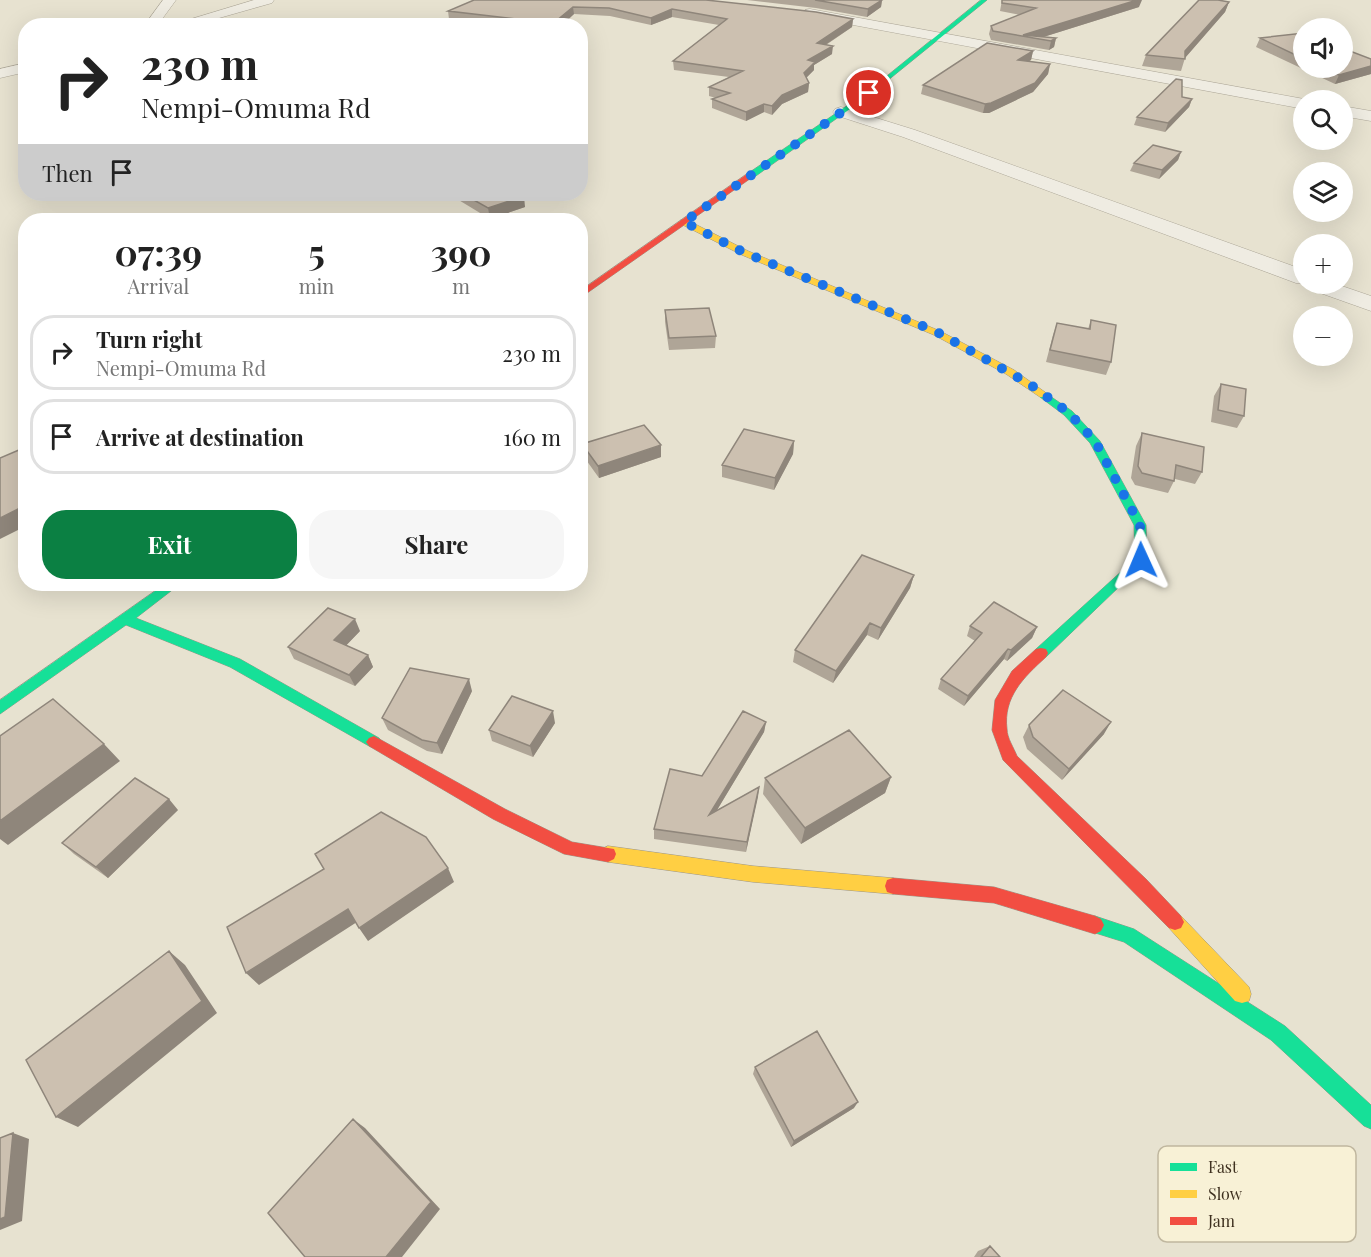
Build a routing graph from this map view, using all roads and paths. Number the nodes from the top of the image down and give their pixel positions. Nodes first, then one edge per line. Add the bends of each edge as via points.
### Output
1 (170, 0) edge
2 (268, 0) edge
3 (984, 0) edge
4 (794, 11) edge
5 (155, 18) edge
6 (203, 18) edge
7 (939, 37) junction
8 (18, 69) edge
9 (0, 74) edge
10 (1293, 102) edge
11 (841, 112) junction
12 (1353, 113) edge
13 (1371, 116) edge
14 (684, 222) junction
15 (1293, 274) edge
16 (588, 289) edge
17 (1344, 294) edge
18 (1371, 304) edge
19 (164, 591) edge
20 (124, 619) junction
21 (0, 708) edge
22 (1278, 1033) junction
23 (1371, 1119) edge

1 - 5 street
2 - 6 street
3 - 7 street
4 - 7 street
7 - 10 street
7 - 11 street
8 - 9 street
11 - 14 street
11 - 15 street via 934,142
12 - 13 street
14 - 16 street
14 - 22 street via 743,252 937,332 1028,383 1068,412 1095,441 1140,525 1141,560 1017,675 1002,700 999,730 1011,760 1140,885
17 - 18 street
19 - 20 street
20 - 21 street
20 - 22 street via 235,663 499,814 570,849 753,874 994,894 1128,935
22 - 23 street

